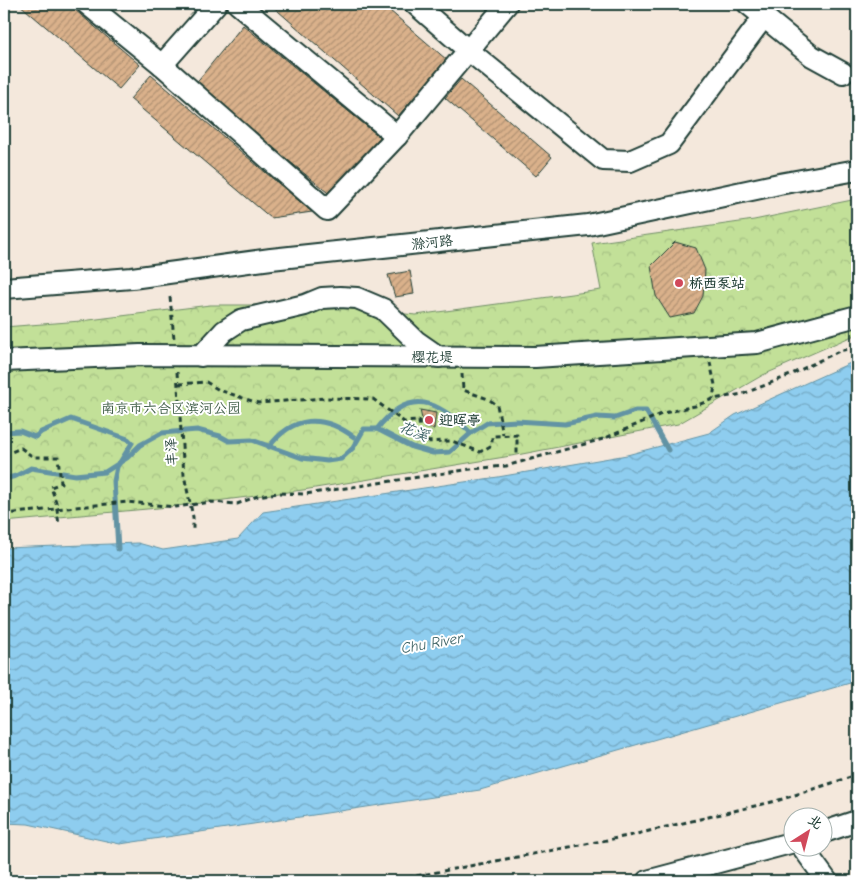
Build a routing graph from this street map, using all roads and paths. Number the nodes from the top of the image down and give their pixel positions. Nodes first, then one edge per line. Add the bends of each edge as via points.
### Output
1 (87, 4) edge
2 (216, 4) edge
3 (238, 4) edge
4 (415, 4) edge
5 (507, 4) edge
6 (748, 4) edge
7 (763, 18) junction
8 (468, 50) junction
9 (162, 65) junction
10 (843, 73) dead end
11 (397, 136) junction
12 (857, 170) edge
13 (4, 288) edge
14 (857, 316) edge
15 (857, 347) edge
16 (709, 354) dead end
17 (201, 356) junction
18 (439, 358) junction
19 (4, 361) edge
20 (462, 371) dead end
21 (180, 384) dead end
22 (179, 397) dead end
23 (713, 398) junction
24 (503, 436) junction
25 (4, 455) edge
26 (518, 455) dead end
27 (4, 514) edge
28 (59, 525) dead end
29 (193, 530) dead end
30 (857, 775) edge
31 (857, 821) edge
32 (834, 829) edge
33 (784, 845) edge
34 (810, 858) edge
35 (390, 881) edge
36 (396, 881) edge
37 (647, 881) edge
38 (827, 881) edge

1 - 9 street
2 - 9 street
3 - 11 street
4 - 8 street
5 - 8 street
6 - 7 street
7 - 8 street via 669,144 630,161 603,160
7 - 10 street via 812,56
8 - 11 street
9 - 11 street via 327,210
12 - 13 street, 滁河路 via 588,226 271,259 132,278
14 - 18 street, 樱花堤 via 757,343 535,357
15 - 23 path via 839,351 743,394
16 - 23 path via 715,385
17 - 18 street, 樱花堤
17 - 18 street via 224,331 241,320 322,298 340,297 357,298 383,309
17 - 19 street, 樱花堤 via 140,355
20 - 24 path via 463,390 488,399 500,410
21 - 24 path via 206,382 219,390 258,403 326,398 373,399 404,422 420,421 421,442 452,441 480,452 492,445 492,436
22 - 29 path, 丰泽 via 184,475
23 - 27 path via 695,406 664,412 603,439 506,466 306,494 258,496 237,504 211,502 176,506 128,502
24 - 26 path via 517,435
25 - 28 path, bridge via 21,448 33,457 58,457 61,483 51,487
30 - 36 path via 776,801 628,836
31 - 32 street
33 - 37 street
34 - 38 street
35 - 36 path

